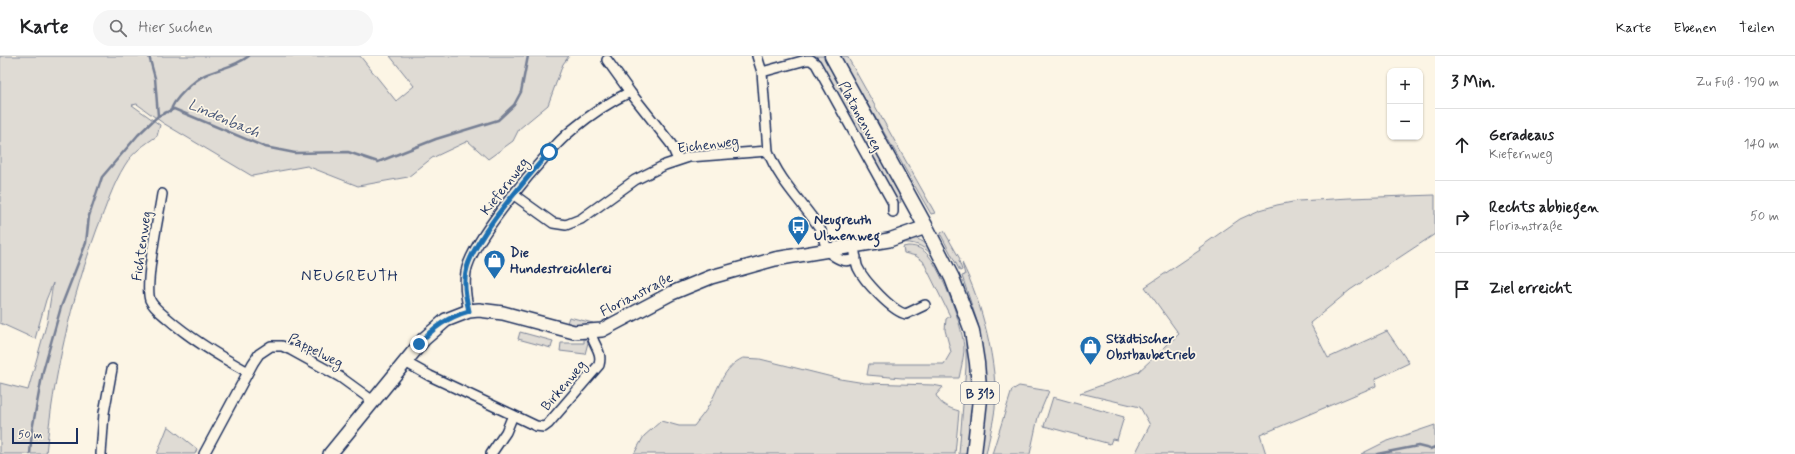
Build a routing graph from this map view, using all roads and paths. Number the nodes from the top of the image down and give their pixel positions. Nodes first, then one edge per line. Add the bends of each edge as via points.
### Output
1 (757, 56) edge
2 (832, 56) edge
3 (607, 60) dead end
4 (762, 72) junction
5 (630, 92) junction
6 (768, 150) junction
7 (678, 160) junction
8 (162, 194) dead end
9 (514, 194) junction
10 (893, 212) dead end
11 (926, 227) junction
12 (827, 250) junction
13 (855, 251) junction
14 (926, 305) dead end
15 (469, 311) junction
16 (591, 331) junction
17 (405, 362) junction
18 (112, 369) dead end
19 (248, 372) junction
20 (373, 400) junction
21 (513, 416) junction
22 (101, 454) edge
23 (204, 454) edge
24 (330, 454) edge
25 (491, 454) edge
26 (974, 454) edge

1 - 4 street
2 - 11 main road, B 313
3 - 5 street
4 - 6 street
4 - 10 street, Platanenweg via 806,60 816,64 893,203
5 - 7 street via 671,144
5 - 9 street, Kiefernweg via 600,108 570,131
6 - 7 street, Eichenweg
6 - 12 street via 772,162 819,228
7 - 9 street, Eichenweg via 635,180 581,219 566,225 553,223
8 - 19 street, Fichtenweg via 150,274 151,301 187,335
9 - 15 street, Kiefernweg via 469,260 465,284
11 - 13 street, Florianstraße
11 - 26 main road, B 313 via 952,278 972,331 980,399
12 - 13 street, Florianstraße
12 - 16 street, Florianstraße via 775,260 712,277 672,293 602,330
13 - 14 street via 857,266 862,275 898,310 906,314
15 - 16 street, Florianstraße via 490,310 574,332
15 - 17 street, Florianstraße via 438,325
16 - 21 street, Birkenweg via 600,355 599,365 548,424 540,427
17 - 20 street, Florianstraße
17 - 21 street
18 - 22 street via 102,428
19 - 20 street, Pappelweg via 259,354 275,345 282,346 340,377
19 - 23 street, Pappelweg
20 - 24 street, Florianstraße
21 - 25 street

